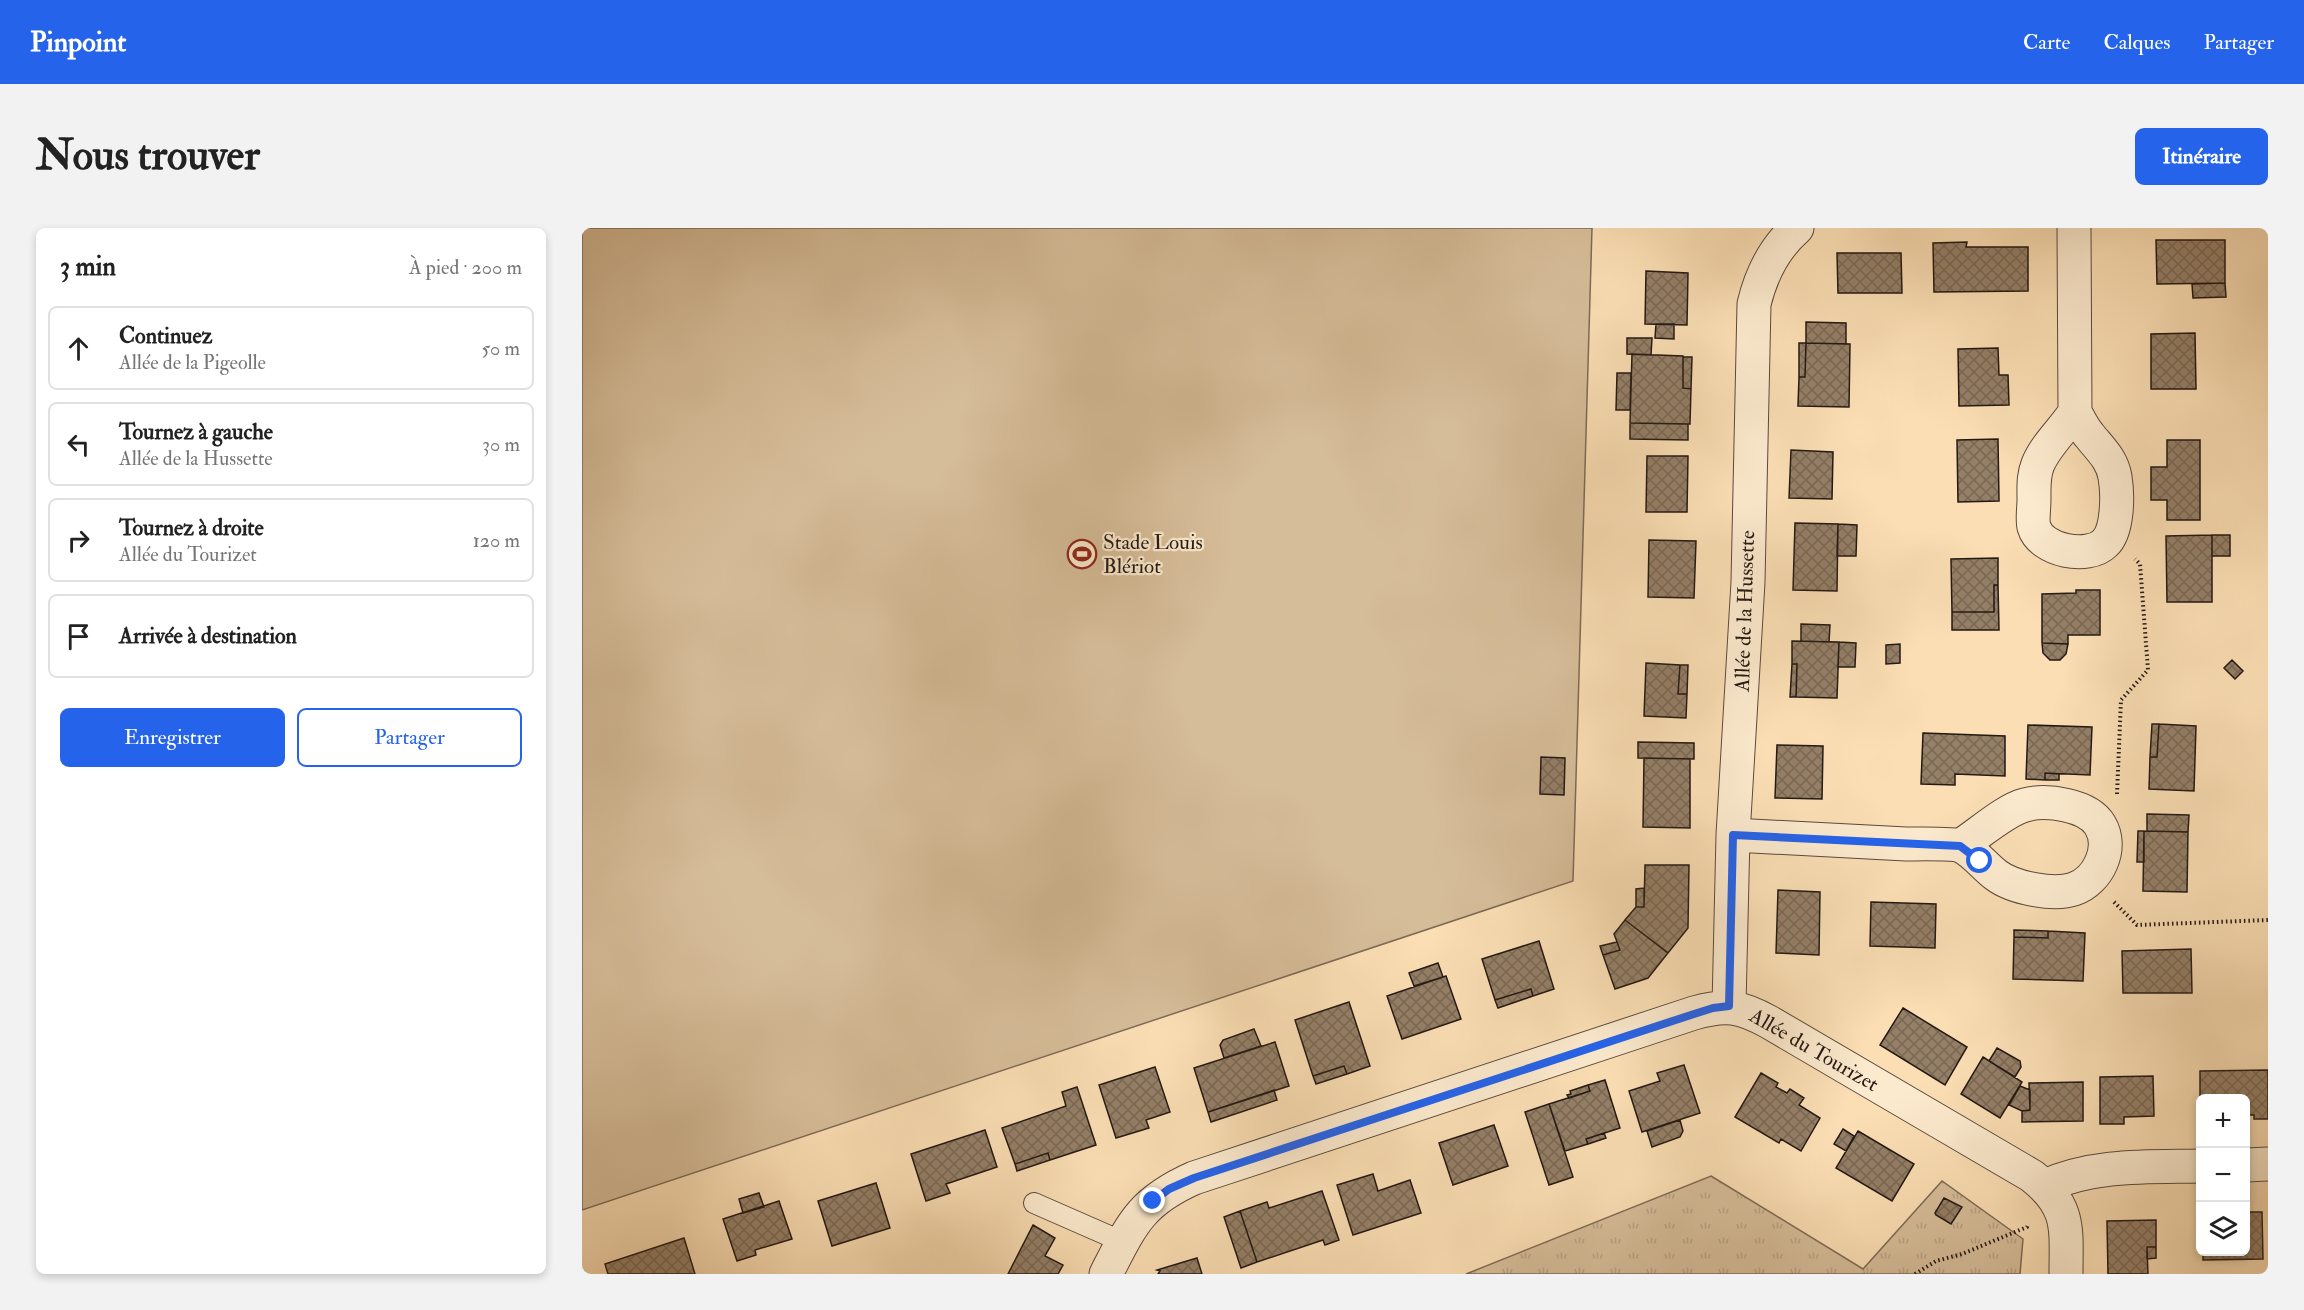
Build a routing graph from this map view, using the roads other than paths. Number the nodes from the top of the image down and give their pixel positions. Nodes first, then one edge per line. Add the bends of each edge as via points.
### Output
1 (1797, 228) edge
2 (2074, 228) edge
3 (2075, 412) junction
4 (1733, 835) junction
5 (1960, 846) junction
6 (1729, 1006) junction
7 (2268, 1164) edge
8 (2250, 1165) edge
9 (2196, 1166) edge
10 (2045, 1186) junction
11 (1034, 1203) dead end
12 (1123, 1242) junction
13 (1106, 1274) edge
14 (2066, 1274) edge

1 - 4 street, Allée de la Hussette via 1770,261 1754,304 1748,582
2 - 3 street
3 - 3 street via 2036,469 2034,527 2051,546 2092,551 2112,534 2116,520 2115,478 2110,460
4 - 5 street
4 - 6 street, Allée de la Hussette
5 - 5 street via 2007,812 2026,804 2052,803 2078,807 2092,816 2101,827 2104,844 2102,861 2089,880 2073,890 2046,891 2014,886
6 - 10 street, Allée du Tourizet via 1759,1016
6 - 12 street, Allée du Tourizet via 1683,1017 1194,1178 1153,1201
7 - 8 street
9 - 10 street via 2121,1167 2075,1174
10 - 14 street, Allée du Tourizet via 2062,1211
11 - 12 lane
12 - 13 street, Allée du Tourizet

